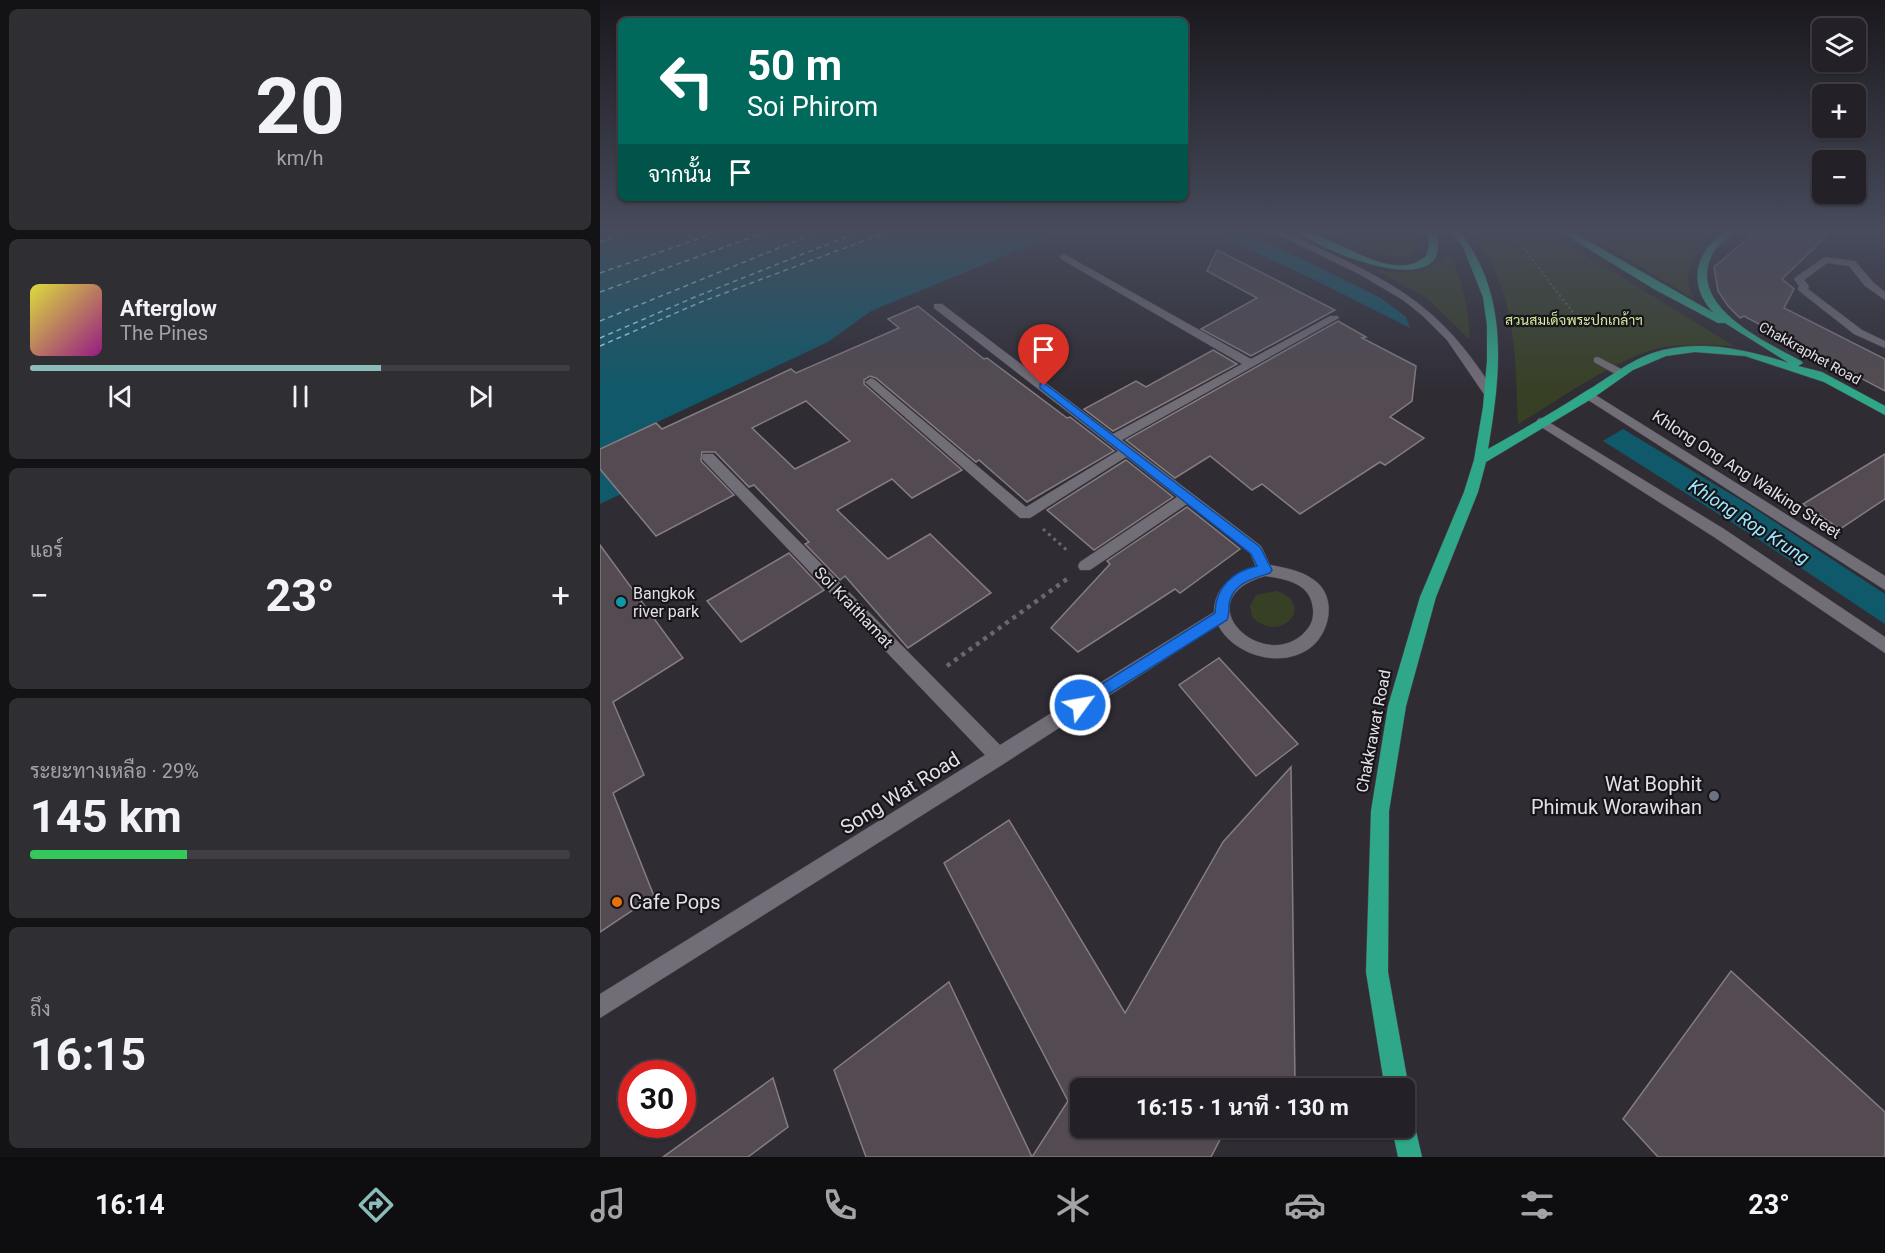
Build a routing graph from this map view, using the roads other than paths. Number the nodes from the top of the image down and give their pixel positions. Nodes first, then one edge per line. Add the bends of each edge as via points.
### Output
1 (1109, 283) edge
2 (1382, 283) edge
3 (1482, 283) edge
4 (1651, 283) edge
5 (1701, 283) edge
6 (1801, 283) edge
7 (1868, 283) edge
8 (1885, 297) edge
9 (938, 306) dead end
10 (1334, 318) dead end
11 (1738, 330) junction
12 (1885, 345) edge
13 (1598, 360) dead end
14 (1251, 364) junction
15 (1621, 373) junction
16 (1826, 379) junction
17 (871, 382) dead end
18 (1490, 394) junction
19 (1586, 397) junction
20 (1885, 411) edge
21 (1547, 419) junction
22 (1114, 439) junction
23 (1128, 450) junction
24 (708, 457) dead end
25 (1480, 460) junction
26 (1187, 497) junction
27 (1085, 566) road end
28 (1265, 570) junction
29 (1885, 584) edge
30 (1222, 615) junction
31 (1885, 646) edge
32 (999, 757) junction
33 (600, 1007) edge
34 (1395, 1078) edge
35 (1406, 1138) edge
36 (1410, 1157) edge

1 - 14 street
2 - 18 street via 1410,300 1444,330
3 - 18 main road, Chakkrawat Road via 1492,325
4 - 11 main road
5 - 11 main road, Chakkraphet Road via 1712,305
6 - 12 street via 1803,290 1858,332
7 - 8 street
9 - 22 street
10 - 14 street
11 - 16 main road, Chakkraphet Road
13 - 15 street
14 - 22 street
15 - 16 main road via 1665,353 1724,350 1746,353
15 - 19 main road
16 - 20 main road, Chakkraphet Road
17 - 23 street via 1025,514
18 - 25 main road, Chakkrawat Road
19 - 21 main road
19 - 29 street, Khlong Ong Ang Walking Street
21 - 25 main road
21 - 31 street
22 - 23 street
23 - 26 street
24 - 32 street, Soi Kraithamat
25 - 34 main road, Chakkrawat Road via 1428,597 1397,706 1380,811 1377,972
26 - 27 street
26 - 28 street via 1256,550
28 - 30 street via 1237,580 1222,602
28 - 30 street via 1297,575 1319,594 1322,621 1315,634 1288,650 1261,650 1238,640 1227,629
30 - 32 street, Song Wat Road
32 - 33 street, Song Wat Road
35 - 36 main road

